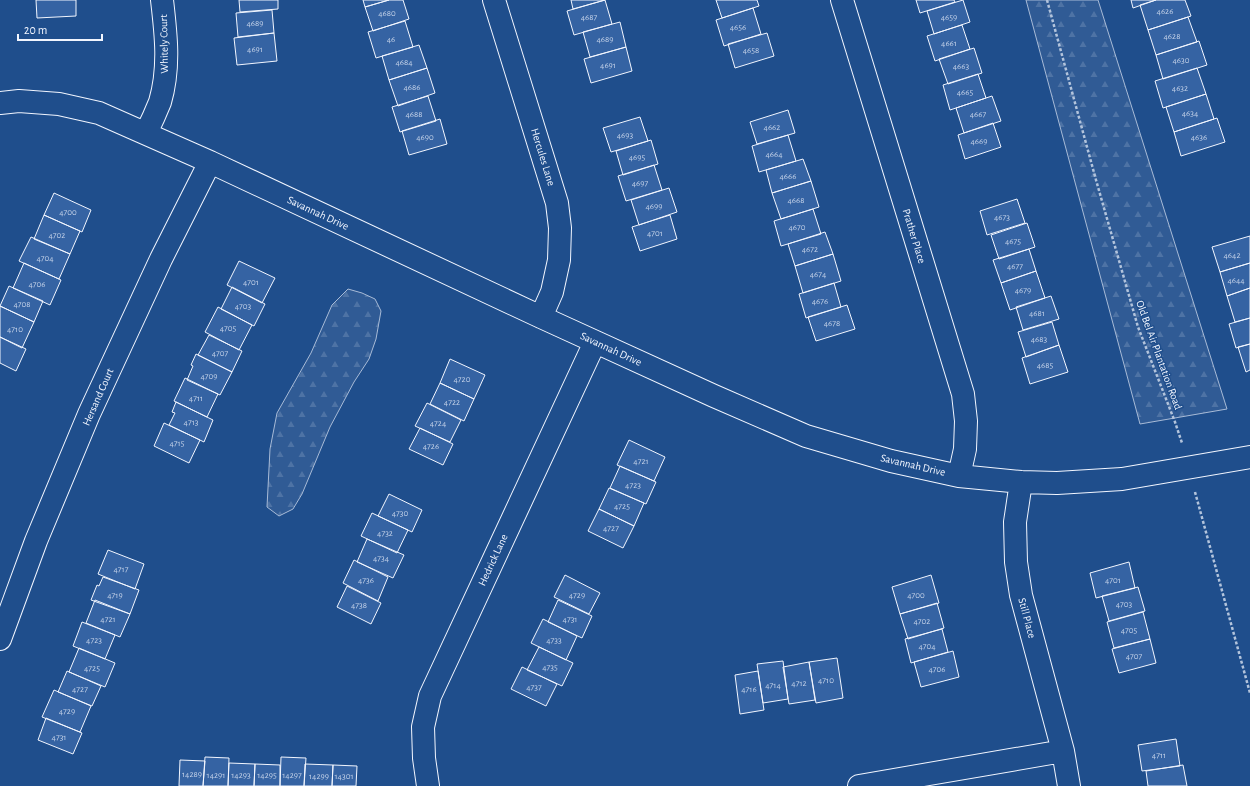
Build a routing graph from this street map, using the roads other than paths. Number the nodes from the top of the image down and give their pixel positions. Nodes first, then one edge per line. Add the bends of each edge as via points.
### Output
1 (162, 0) edge
2 (494, 0) edge
3 (842, 0) edge
4 (0, 103) edge
5 (146, 133) junction
6 (210, 162) junction
7 (541, 317) junction
8 (595, 342) junction
9 (1250, 457) edge
10 (959, 476) junction
11 (1022, 482) junction
12 (0, 639) edge
13 (1063, 751) junction
14 (428, 786) edge
15 (859, 786) edge
16 (1069, 786) edge

1 - 5 street, Whitely Court via 166,69 160,102
2 - 7 street, Hercules Lane via 558,209 559,260 552,292
3 - 10 street, Prather Place via 963,394 966,421 965,449
4 - 5 street, Savannah Drive via 18,101 59,104 100,113
5 - 6 street, Savannah Drive
6 - 7 street, Savannah Drive
6 - 12 street, Hersand Court via 161,258 89,414 36,541
7 - 8 street, Savannah Drive
8 - 10 street, Savannah Drive via 806,436 891,461
8 - 14 street, Hedrick Lane via 430,696 423,727
9 - 11 street, Savannah Drive via 1122,479 1057,483
10 - 11 street, Savannah Drive
11 - 13 street, Still Place via 1015,522 1016,562 1021,595
13 - 15 street
13 - 16 street, Still Place

